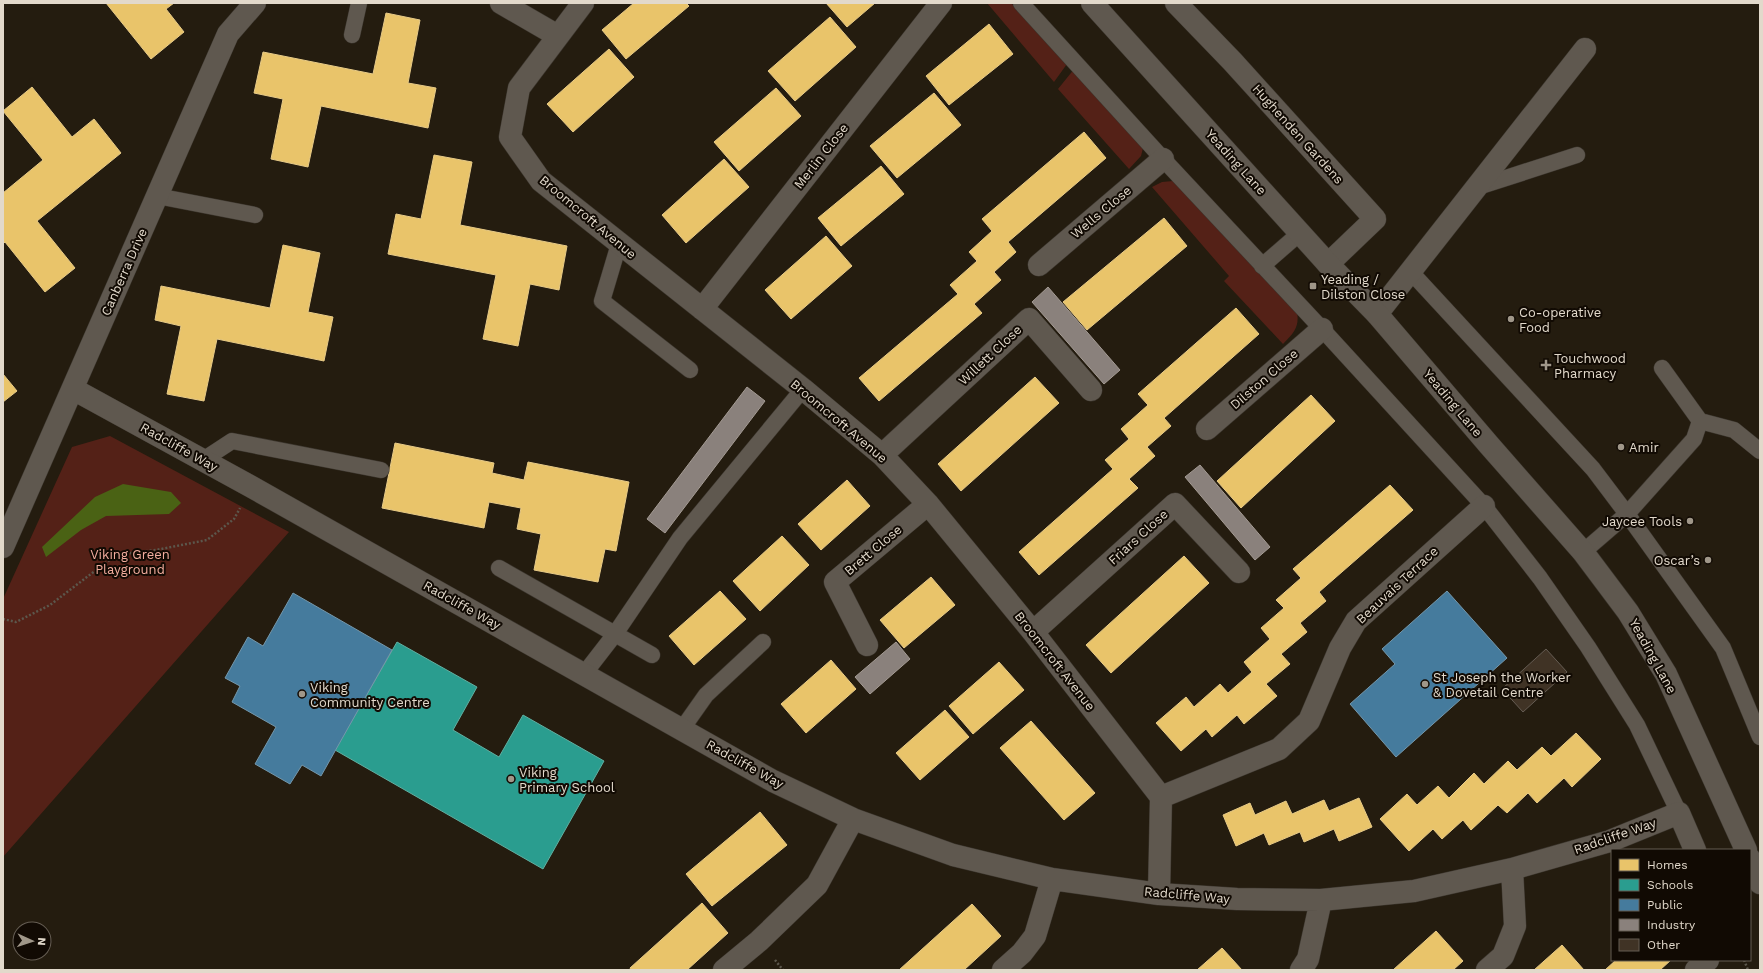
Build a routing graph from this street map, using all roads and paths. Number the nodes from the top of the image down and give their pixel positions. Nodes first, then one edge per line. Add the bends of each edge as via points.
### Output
1 (255, 3) edge
2 (359, 3) edge
3 (501, 3) edge
4 (583, 3) edge
5 (941, 3) edge
6 (1021, 3) edge
7 (1092, 3) edge
8 (1176, 3) edge
9 (352, 35) dead end
10 (558, 36) junction
11 (1585, 49) dead end
12 (1577, 155) dead end
13 (1163, 159) junction
14 (1475, 188) junction
15 (157, 196) junction
16 (255, 215) dead end
17 (1300, 233) junction
18 (619, 244) junction
19 (1328, 264) junction
20 (1039, 265) dead end
21 (1262, 266) junction
22 (1410, 271) junction
23 (702, 309) junction
24 (1377, 314) junction
25 (1322, 329) junction
26 (1662, 368) dead end
27 (690, 370) dead end
28 (73, 389) junction
29 (803, 389) junction
30 (1091, 390) dead end
31 (1700, 421) junction
32 (1207, 429) dead end
33 (1760, 451) edge
34 (882, 455) junction
35 (203, 460) junction
36 (382, 470) dead end
37 (250, 486) junction
38 (928, 504) junction
39 (1484, 506) junction
40 (1627, 514) junction
41 (3, 547) edge
42 (1583, 552) junction
43 (499, 568) dead end
44 (1239, 572) dead end
45 (3, 619) edge
46 (1033, 632) junction
47 (615, 634) junction
48 (763, 642) dead end
49 (867, 645) dead end
50 (652, 655) dead end
51 (584, 674) junction
52 (682, 729) junction
53 (1760, 737) edge
54 (1160, 797) junction
55 (1679, 813) junction
56 (853, 818) junction
57 (1695, 849) edge
58 (1746, 849) edge
59 (1751, 859) edge
60 (1512, 869) junction
61 (1052, 879) junction
62 (1760, 883) edge
63 (1159, 894) junction
64 (1321, 900) junction
65 (1707, 961) edge
66 (724, 970) edge
67 (1003, 970) edge
68 (1301, 970) edge
69 (1487, 970) edge
70 (1696, 970) edge

1 - 15 street, Canberra Drive via 228,34
2 - 9 lane
3 - 10 street
4 - 10 street, Broomcroft Avenue
5 - 23 street, Merlin Close
6 - 13 lane
7 - 17 street, Yeading Lane
8 - 19 street, Hughenden Gardens via 1375,219
10 - 18 street, Broomcroft Avenue via 519,88 510,137 541,181
11 - 14 street
12 - 14 lane
13 - 20 street, Wells Close
13 - 21 lane
14 - 22 street
15 - 16 lane
15 - 28 street, Canberra Drive
17 - 19 street, Yeading Lane
17 - 21 lane
18 - 23 street, Broomcroft Avenue
18 - 27 lane via 602,301
19 - 24 street, Yeading Lane
21 - 25 lane
22 - 24 street
22 - 40 lane via 1593,469
23 - 29 street, Broomcroft Avenue
24 - 42 street, Yeading Lane
25 - 32 street, Dilston Close
25 - 39 lane
26 - 31 lane
28 - 35 street, Radcliffe Way
28 - 41 street, Canberra Drive
29 - 34 street, Broomcroft Avenue
29 - 47 lane via 680,538
30 - 34 street, Willett Close via 1030,319
31 - 33 lane via 1734,430
31 - 40 lane via 1694,439
34 - 38 street, Broomcroft Avenue
35 - 36 lane via 232,441
35 - 37 street, Radcliffe Way
37 - 45 path via 234,519 207,540 116,555 50,605 16,622
37 - 51 street, Radcliffe Way
38 - 46 street, Broomcroft Avenue
38 - 49 street, Brett Close via 835,582
39 - 54 street, Beauvais Terrace via 1356,621 1340,648 1309,721 1279,749
39 - 55 lane via 1540,578 1588,647 1637,725
40 - 42 lane
40 - 53 lane via 1723,648
42 - 58 street, Yeading Lane via 1628,612 1666,674
43 - 47 lane
44 - 46 street, Friars Close via 1175,504
46 - 54 street, Broomcroft Avenue
47 - 50 lane
47 - 51 lane
48 - 52 lane via 706,695
51 - 52 street, Radcliffe Way
52 - 56 street, Radcliffe Way via 773,781
54 - 63 street
55 - 57 street
55 - 60 street, Radcliffe Way via 1610,841
56 - 61 street, Radcliffe Way via 953,855
56 - 66 street via 817,884 759,941
59 - 62 street, Yeading Lane
60 - 64 street, Radcliffe Way via 1414,891
60 - 69 street via 1515,926 1503,956
61 - 63 street, Radcliffe Way
61 - 67 street via 1035,936 1022,953
63 - 64 street, Radcliffe Way via 1237,899
64 - 68 street via 1308,959
65 - 70 street

